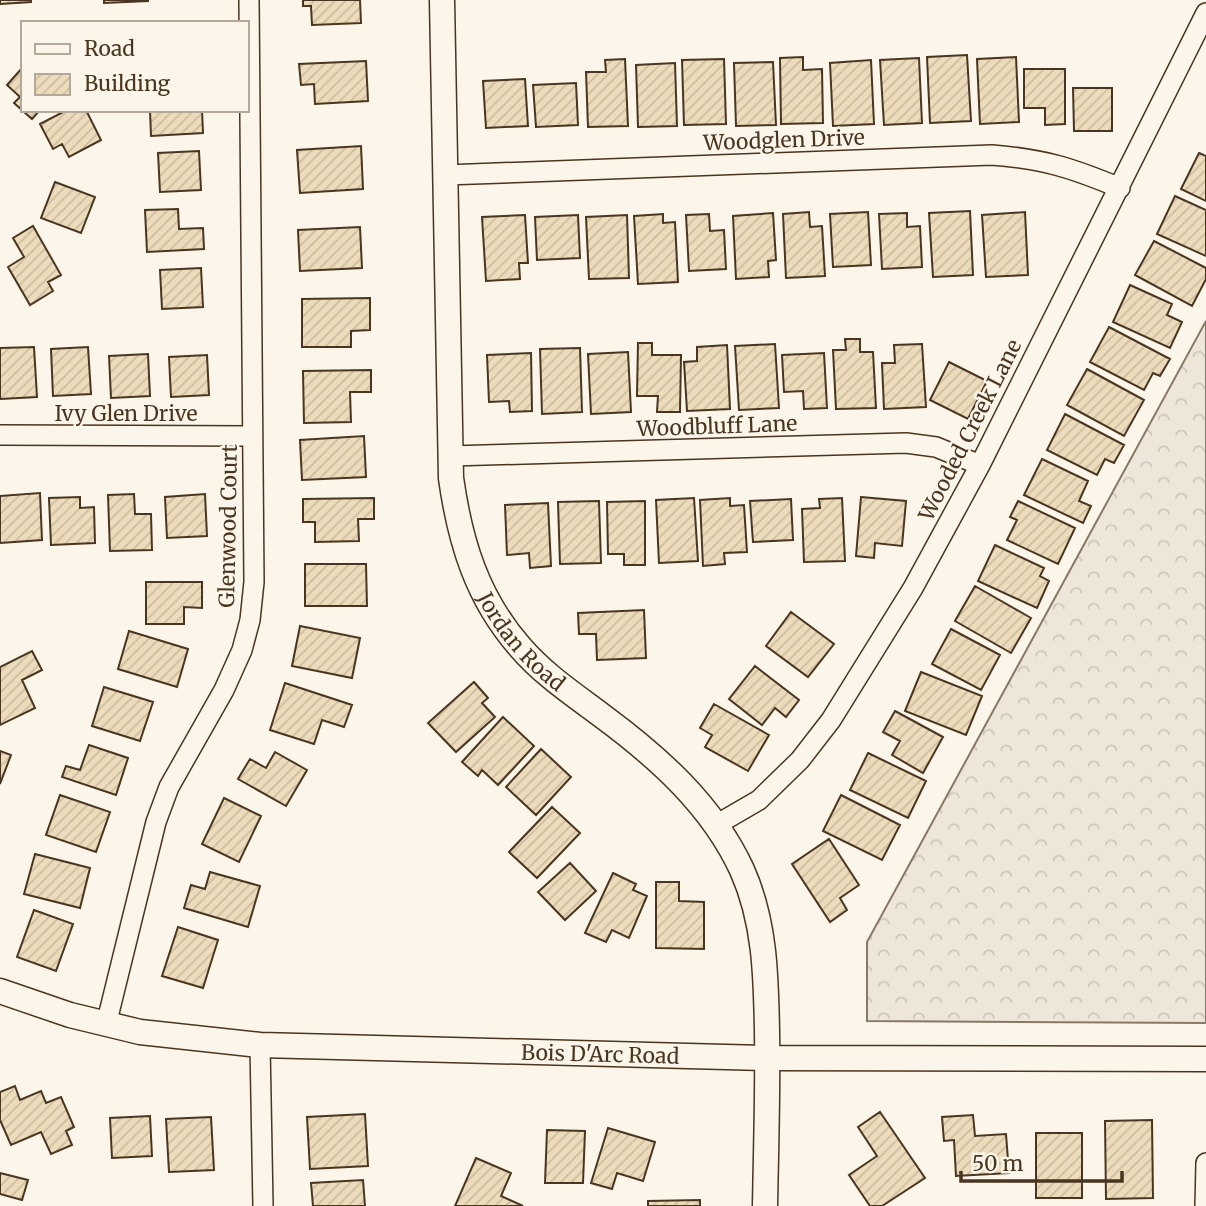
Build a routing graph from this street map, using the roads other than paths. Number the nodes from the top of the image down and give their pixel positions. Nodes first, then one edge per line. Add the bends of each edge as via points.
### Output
1 (249, 0) edge
2 (442, 0) edge
3 (1206, 13) edge
4 (445, 175) junction
5 (1120, 188) junction
6 (0, 435) edge
7 (253, 436) junction
8 (451, 456) junction
9 (979, 464) junction
10 (716, 825) junction
11 (0, 991) edge
12 (106, 1024) junction
13 (260, 1045) junction
14 (767, 1058) junction
15 (1206, 1059) edge
16 (1206, 1163) edge
17 (263, 1206) edge
18 (765, 1206) edge
19 (1205, 1206) edge

1 - 7 street, Glenwood Court
2 - 4 street, Jordan Road
3 - 5 street, Wooded Creek Lane
4 - 5 street, Woodglen Drive via 992,155 1033,158 1072,168
4 - 8 street, Jordan Road
5 - 9 street, Wooded Creek Lane
6 - 7 street, Ivy Glen Drive
7 - 12 street, Glenwood Court via 250,620 224,690 169,787 156,822
8 - 9 street, Woodbluff Lane via 906,443 936,447
8 - 10 street, Jordan Road via 457,520 472,571 496,615 520,648 554,680 684,784
9 - 10 street, Wooded Creek Lane via 913,589 831,720 800,761 759,800
10 - 14 street, Jordan Road via 743,873 762,937
11 - 12 street, Bois D'Arc Road
12 - 13 street, Bois D'Arc Road via 176,1038
13 - 14 street, Bois D'Arc Road
13 - 17 street
14 - 15 street, Bois D'Arc Road
14 - 18 street, Jordan Road
16 - 19 street

